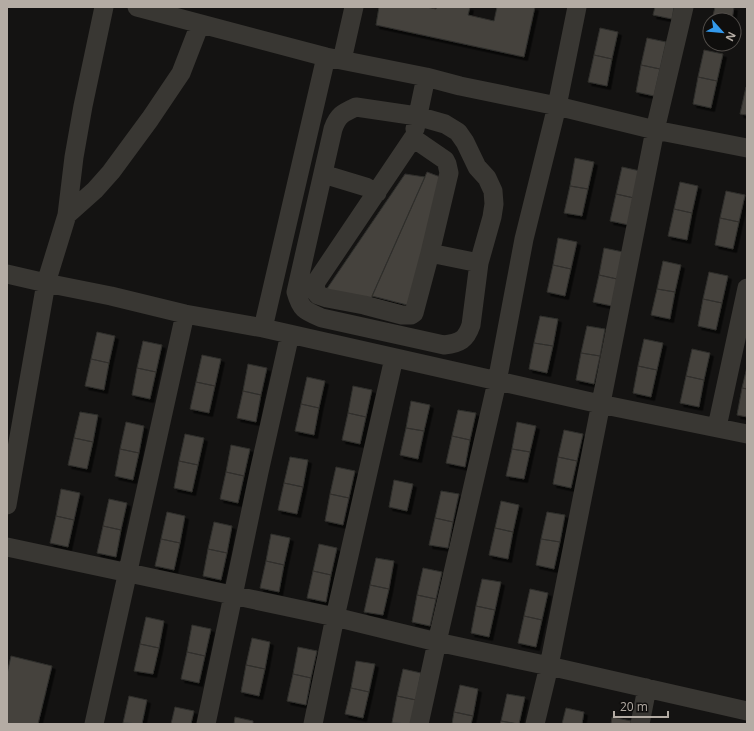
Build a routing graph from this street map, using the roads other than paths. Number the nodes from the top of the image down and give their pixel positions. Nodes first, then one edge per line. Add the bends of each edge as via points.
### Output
1 (104, 7) edge
2 (137, 7) edge
3 (354, 7) edge
4 (577, 7) edge
5 (684, 7) edge
6 (200, 24) junction
7 (334, 59) junction
8 (426, 77) junction
9 (557, 106) junction
10 (417, 116) junction
11 (655, 130) junction
12 (413, 138) junction
13 (747, 148) edge
14 (323, 174) junction
15 (377, 193) junction
16 (67, 215) junction
17 (430, 253) junction
18 (478, 263) junction
19 (7, 274) edge
20 (46, 284) junction
21 (747, 288) edge
22 (364, 305) junction
23 (186, 314) junction
24 (360, 326) junction
25 (263, 328) junction
26 (290, 334) junction
27 (356, 349) junction
28 (394, 358) junction
29 (497, 382) junction
30 (600, 404) junction
31 (717, 428) junction
32 (747, 434) edge
33 (7, 505) edge
34 (7, 547) edge
35 (127, 573) junction
36 (233, 596) junction
37 (335, 617) junction
38 (436, 642) junction
39 (549, 666) junction
40 (647, 688) junction
41 (747, 711) edge
42 (94, 724) edge
43 (206, 724) edge
44 (313, 724) edge
45 (419, 724) edge
46 (535, 724) edge
47 (640, 724) edge

1 - 16 street via 83,106
2 - 6 street
3 - 7 street
4 - 9 street
5 - 11 street
6 - 7 street
6 - 16 street via 181,73 150,119 111,172
7 - 8 street
7 - 25 street
8 - 9 street
8 - 10 street
9 - 11 street
9 - 29 street via 524,239
10 - 12 street
10 - 14 street via 356,107 345,112 337,119 333,129
10 - 18 street via 445,124 458,132 476,167 487,178 493,191 492,218
11 - 13 street
11 - 30 street
12 - 15 street
12 - 17 street via 448,164 449,173
14 - 15 street via 366,187
14 - 24 street via 296,292 299,304 309,312 322,318
15 - 22 street via 316,282 315,291 318,295
16 - 20 street
17 - 18 street
17 - 22 street via 414,313 402,315
18 - 24 street via 471,325 468,334 461,341 444,345
19 - 20 street
20 - 23 street
20 - 33 street
21 - 31 street
22 - 24 street
23 - 25 street
23 - 35 street
24 - 27 street
25 - 26 street
26 - 27 street
26 - 36 street
27 - 28 street
28 - 29 street
28 - 37 street
29 - 30 street
29 - 38 street
30 - 31 street
30 - 39 street
31 - 32 street
34 - 35 street
35 - 36 street
35 - 42 street
36 - 37 street
36 - 43 street
37 - 38 street
37 - 44 street
38 - 39 street
38 - 45 street
39 - 40 street
39 - 46 street
40 - 41 street
40 - 47 street

